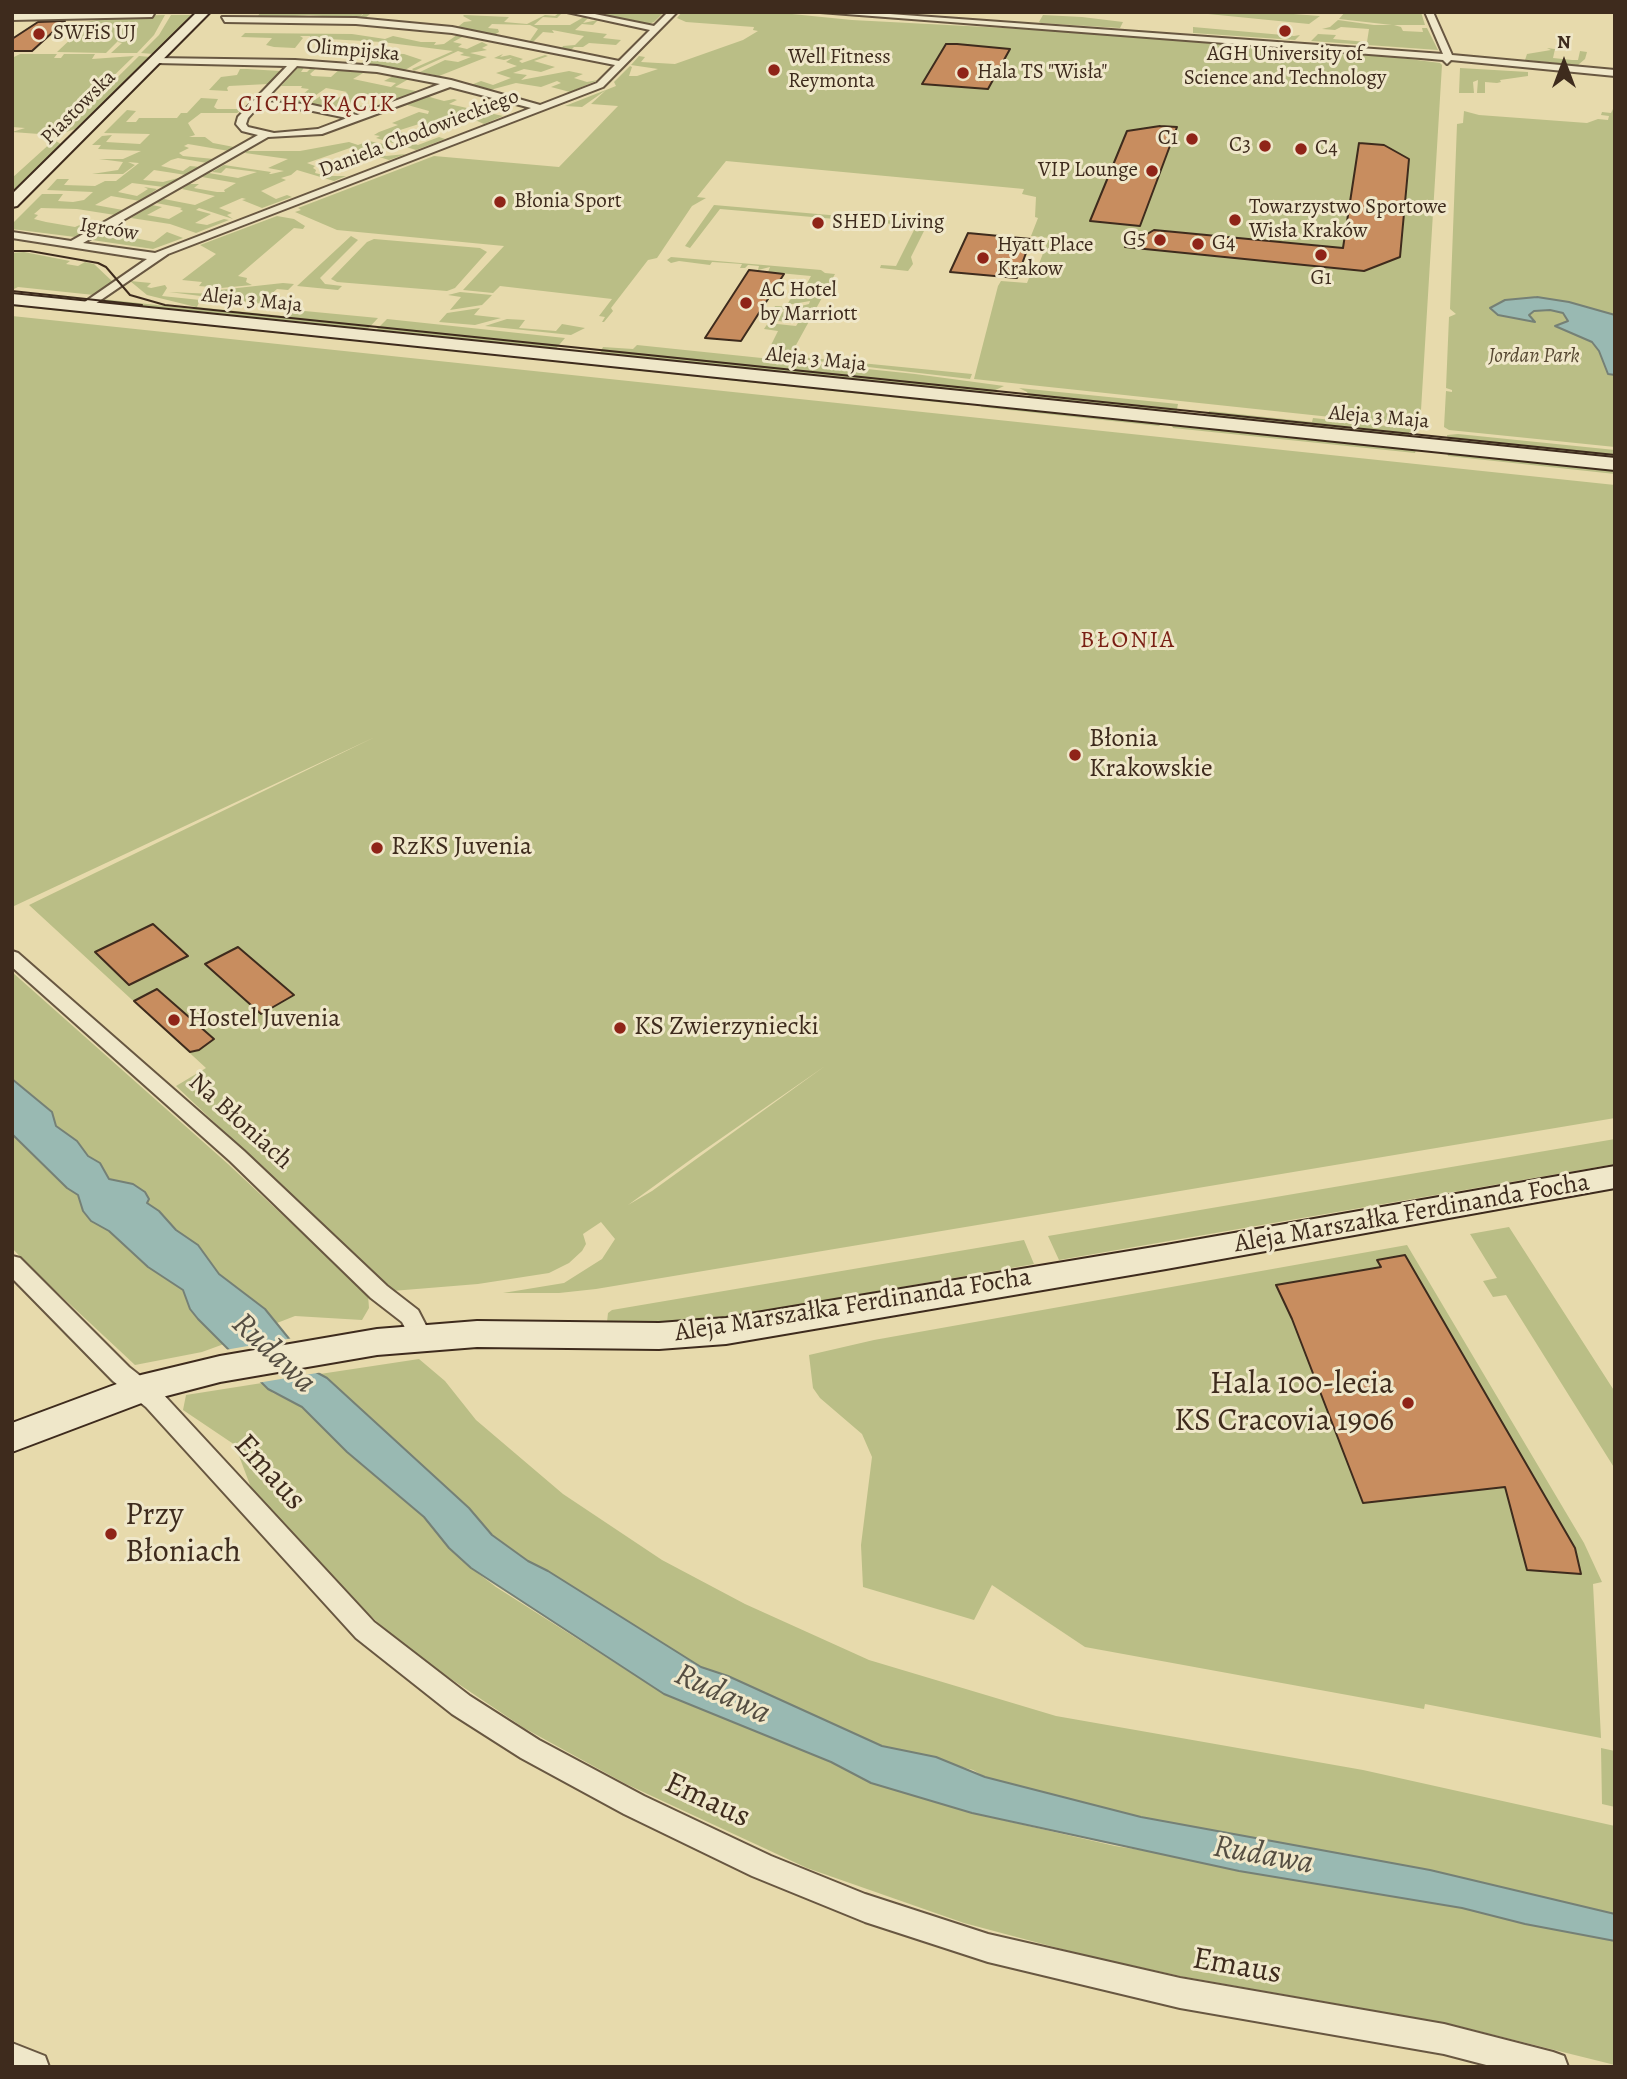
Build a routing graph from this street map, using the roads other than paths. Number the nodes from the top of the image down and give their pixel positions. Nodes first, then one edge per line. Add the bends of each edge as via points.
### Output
1 (204, 12) edge
2 (378, 12) edge
3 (571, 12) edge
4 (673, 12) edge
5 (824, 12) edge
6 (1429, 12) edge
7 (152, 14) dead end
8 (31, 16) junction
9 (12, 17) edge
10 (225, 19) dead end
11 (365, 22) junction
12 (18, 27) dead end
13 (657, 29) junction
14 (1448, 59) junction
15 (157, 60) junction
16 (295, 63) junction
17 (622, 64) junction
18 (1615, 75) edge
19 (451, 83) junction
20 (256, 104) junction
21 (541, 108) junction
22 (358, 118) junction
23 (265, 135) junction
24 (12, 203) edge
25 (12, 235) edge
26 (73, 244) junction
27 (156, 257) junction
28 (12, 299) edge
29 (85, 306) junction
30 (1615, 464) edge
31 (12, 957) edge
32 (1615, 1177) edge
33 (12, 1264) edge
34 (421, 1337) junction
35 (141, 1389) junction
36 (12, 1438) edge
37 (12, 2058) edge
38 (34, 2067) edge
39 (1553, 2067) edge

1 - 15 street, Piastowska
2 - 11 street
3 - 13 street
4 - 13 street, Daniela Chodowieckiego
5 - 14 street
6 - 14 street
7 - 8 street
8 - 9 street
8 - 12 street
10 - 11 street
11 - 17 street via 471,32
13 - 17 street, Daniela Chodowieckiego
14 - 18 street
15 - 16 street, Olimpijska
15 - 24 street, Piastowska
16 - 19 street, Olimpijska via 390,71
16 - 20 street
17 - 21 street, Daniela Chodowieckiego via 602,84
19 - 21 street, Olimpijska
19 - 22 street
20 - 22 street via 308,107
20 - 23 street via 241,124
21 - 27 street, Daniela Chodowieckiego
22 - 23 street via 307,134
23 - 26 street
25 - 26 street, Igrców
26 - 27 street, Igrców
27 - 29 street, Igrców
28 - 29 street, Aleja 3 Maja
29 - 30 street, Aleja 3 Maja
31 - 34 street, Na Błoniach via 237,1156 410,1317
32 - 34 street, Aleja Marszałka Ferdinanda Focha via 726,1331 659,1336
33 - 35 street, Emaus
34 - 35 street, Aleja Marszałka Ferdinanda Focha via 220,1369
35 - 36 street, Aleja Marszałka Ferdinanda Focha
35 - 39 street, Emaus via 365,1630 461,1705 530,1749 634,1805 762,1866 865,1908 988,1948 1180,1993 1444,2039
37 - 38 street

